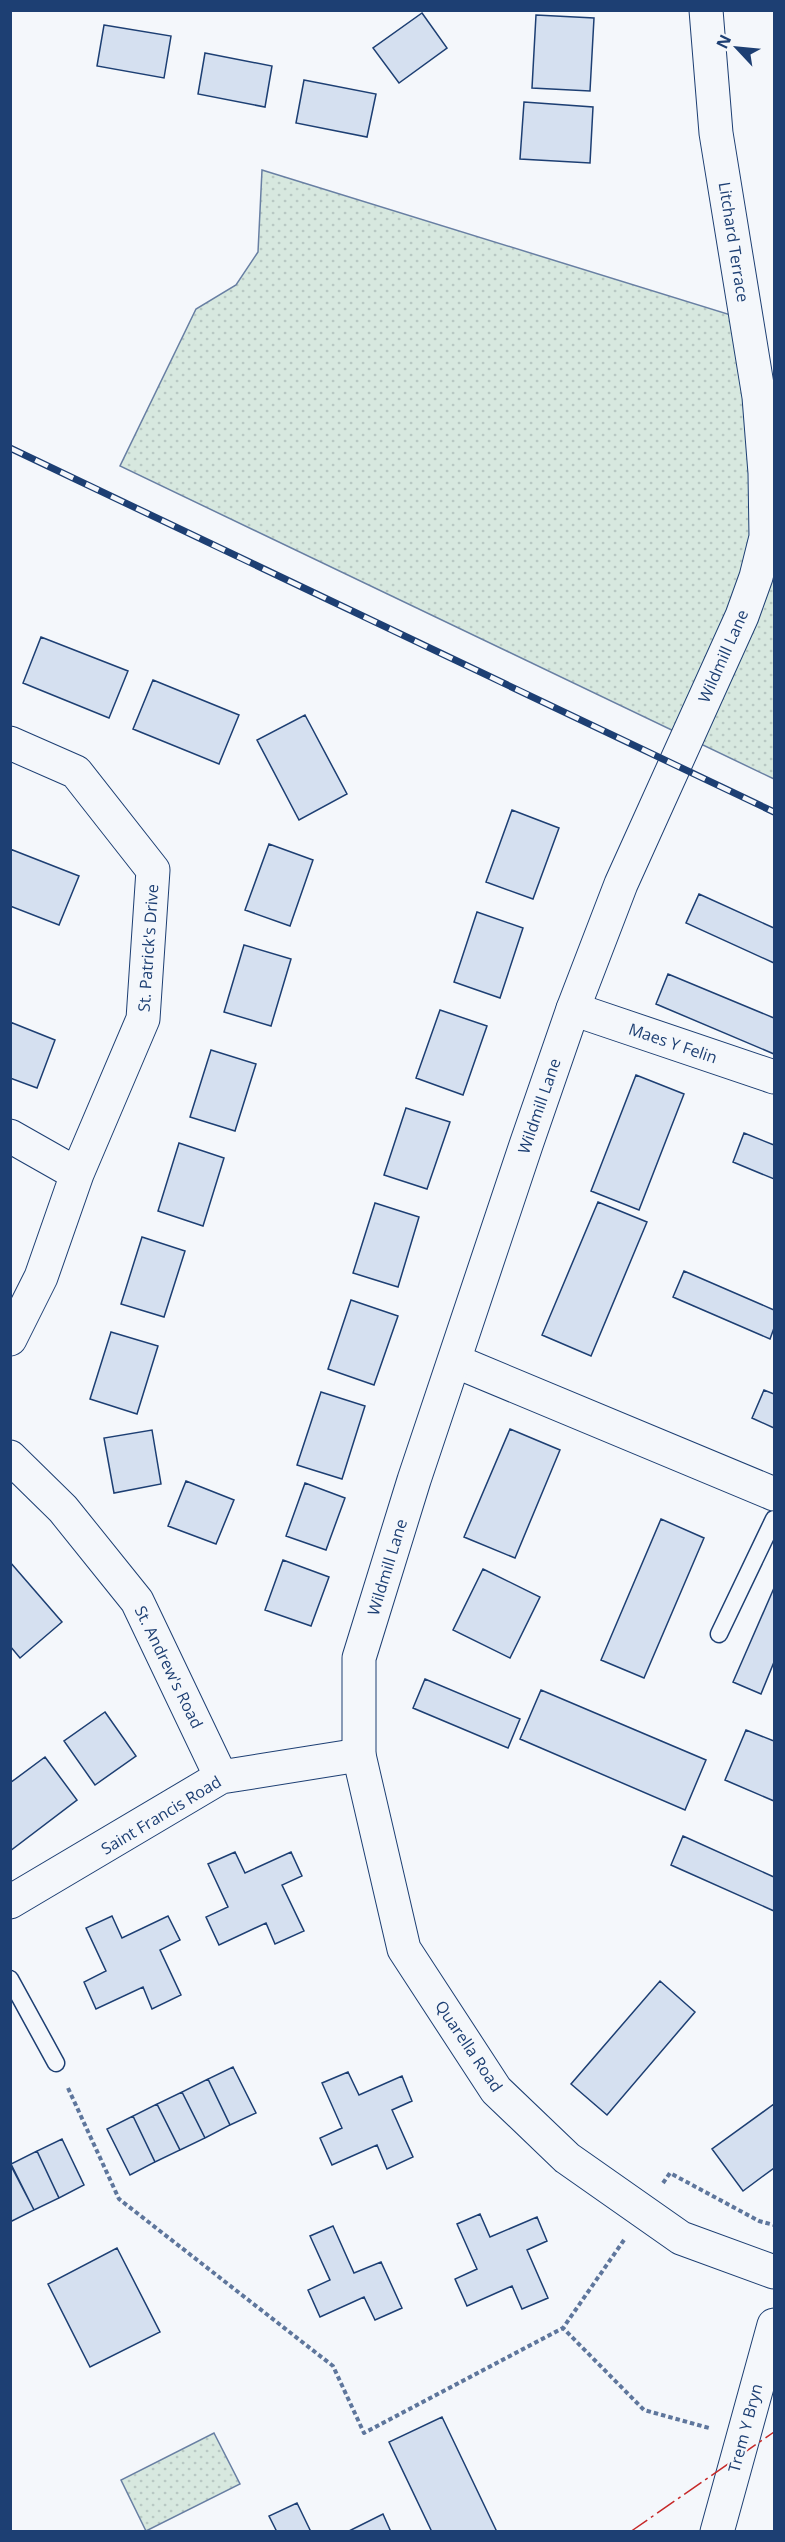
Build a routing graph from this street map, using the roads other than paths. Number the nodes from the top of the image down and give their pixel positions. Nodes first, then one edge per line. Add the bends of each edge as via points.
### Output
1 (706, 10) edge
2 (765, 473) joint
3 (10, 743) edge
4 (573, 1009) junction
5 (774, 1077) edge
6 (10, 1136) edge
7 (77, 1174) junction
8 (10, 1339) edge
9 (455, 1361) junction
10 (10, 1457) edge
11 (774, 1494) edge
12 (774, 1520) edge
13 (719, 1634) dead end
14 (358, 1755) junction
15 (221, 1777) junction
16 (10, 1902) edge
17 (10, 1979) edge
18 (56, 2063) road end
19 (774, 2272) edge
20 (774, 2325) edge
21 (717, 2532) edge

1 - 2 street, Litchard Terrace via 716,133 759,397
2 - 4 street, Wildmill Lane via 766,537 756,577 626,874
3 - 7 street, St. Patrick's Drive via 76,772 153,870 143,1019
4 - 5 street, Maes Y Felin
4 - 9 street, Wildmill Lane
6 - 7 street
7 - 8 street, St. Patrick's Drive via 40,1277
9 - 11 street
9 - 14 street, Wildmill Lane via 359,1658
10 - 15 street, St. Andrew's Road via 63,1509 137,1601
12 - 13 lane
14 - 15 street, Saint Francis Road
14 - 19 street, Quarella Road via 404,1949 496,2090 567,2158 681,2238
15 - 16 street, Saint Francis Road
17 - 18 lane
20 - 21 street, Trem Y Bryn

